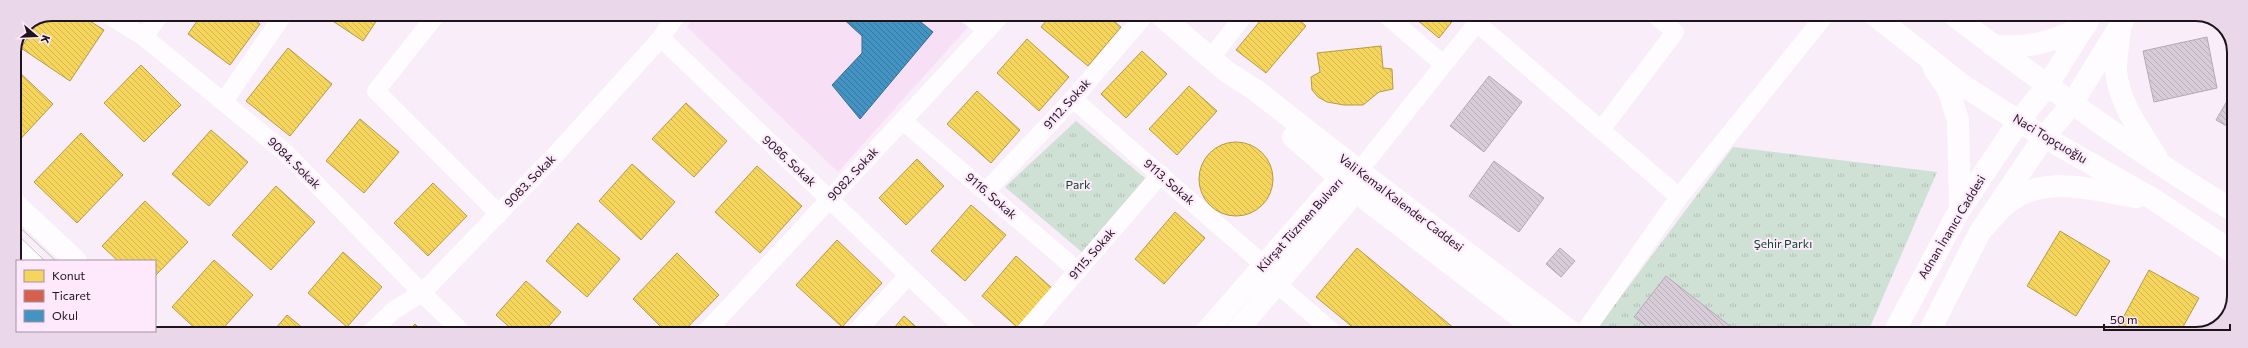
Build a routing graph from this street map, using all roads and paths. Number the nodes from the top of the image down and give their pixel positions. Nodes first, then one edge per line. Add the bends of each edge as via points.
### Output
1 (118, 21) edge
2 (155, 21) edge
3 (279, 21) edge
4 (431, 21) edge
5 (672, 21) edge
6 (976, 21) edge
7 (995, 21) edge
8 (1140, 21) edge
9 (1167, 21) edge
10 (1241, 21) edge
11 (1393, 21) edge
12 (1478, 21) edge
13 (1483, 21) edge
14 (1663, 21) edge
15 (1820, 21) edge
16 (1882, 21) edge
17 (1961, 21) edge
18 (2087, 21) edge
19 (2088, 21) edge
20 (2123, 21) edge
21 (2124, 21) edge
22 (987, 30) junction
23 (144, 37) junction
24 (661, 38) junction
25 (1992, 45) junction
26 (1924, 55) junction
27 (1443, 64) junction
28 (1219, 65) junction
29 (2047, 86) junction
30 (1073, 99) junction
31 (224, 101) junction
32 (2072, 104) junction
33 (903, 121) junction
34 (2019, 121) junction
35 (1601, 130) junction
36 (2044, 137) junction
37 (2161, 164) junction
38 (1162, 174) junction
39 (1351, 180) junction
40 (986, 191) junction
41 (1679, 198) junction
42 (2153, 199) junction
43 (830, 200) junction
44 (2227, 206) edge
45 (1960, 209) junction
46 (21, 210) edge
47 (498, 214) junction
48 (1980, 232) junction
49 (2227, 248) edge
50 (21, 252) edge
51 (30, 260) edge
52 (75, 260) edge
53 (1264, 265) junction
54 (1078, 271) junction
55 (908, 276) junction
56 (1277, 284) junction
57 (422, 293) junction
58 (376, 327) edge
59 (457, 327) edge
60 (711, 327) edge
61 (861, 327) edge
62 (963, 327) edge
63 (1029, 327) edge
64 (1210, 327) edge
65 (1240, 327) edge
66 (1327, 327) edge
67 (1533, 327) edge
68 (1564, 327) edge
69 (1588, 327) edge
70 (1897, 327) edge
71 (1932, 327) edge

1 - 23 street, 9084. Sokak
2 - 23 street
3 - 31 street
4 - 47 street via 376,91
5 - 24 street, 9083. Sokak
6 - 22 street
7 - 22 street, 9082. Sokak
8 - 30 street, 9112. Sokak
9 - 28 main road, Vali Kemal Kalender Caddesi
10 - 28 street
11 - 27 street
12 - 27 street
13 - 35 street
14 - 35 street via 1676,32
15 - 41 street
16 - 26 main road, Naci Topçuoğlu
17 - 25 main road
18 - 25 main road via 2059,38 2045,42 2018,46
19 - 29 main road, Adnan İnanıcı Caddesi
20 - 32 main road
21 - 37 main road via 2116,57 2118,83 2134,121
22 - 33 street, 9082. Sokak
23 - 31 street, 9084. Sokak
24 - 43 street, 9086. Sokak
24 - 47 street, 9083. Sokak
25 - 29 main road
26 - 34 main road, Naci Topçuoğlu via 1965,87
26 - 45 main road via 1948,90 1958,120
27 - 39 street
28 - 39 main road, Vali Kemal Kalender Caddesi via 1254,89
29 - 32 main road
29 - 34 main road, Adnan İnanıcı Caddesi
30 - 38 street, 9113. Sokak
30 - 40 street, 9112. Sokak
31 - 57 street, 9084. Sokak via 287,154
32 - 36 main road
32 - 37 main road
33 - 40 street, 9116. Sokak
33 - 43 street, 9082. Sokak
34 - 36 main road, Naci Topçuoğlu
34 - 45 main road, Adnan İnanıcı Caddesi
35 - 41 street
36 - 42 main road, Naci Topçuoğlu
36 - 48 main road
37 - 44 main road
38 - 53 street, 9113. Sokak
38 - 54 street, 9115. Sokak
39 - 53 main road, Kürşat Tüzmen Bulvarı
39 - 56 main road, Kürşat Tüzmen Bulvarı
39 - 67 main road, Vali Kemal Kalender Caddesi
39 - 68 main road, Vali Kemal Kalender Caddesi
40 - 54 street, 9116. Sokak
41 - 69 street
42 - 48 main road via 2063,185 2029,190 2006,204
42 - 49 main road, Naci Topçuoğlu
43 - 55 street, 9086. Sokak
43 - 60 street, 9082. Sokak
45 - 70 main road, Adnan İnanıcı Caddesi
46 - 52 main road
47 - 57 street, 9083. Sokak
48 - 71 main road
50 - 51 main road
53 - 64 main road, Kürşat Tüzmen Bulvarı
54 - 63 street, 9115. Sokak
55 - 61 street
55 - 62 street, 9086. Sokak
56 - 65 main road, Kürşat Tüzmen Bulvarı
56 - 66 street
57 - 58 street, 9083. Sokak via 394,310
57 - 59 street, 9084. Sokak

